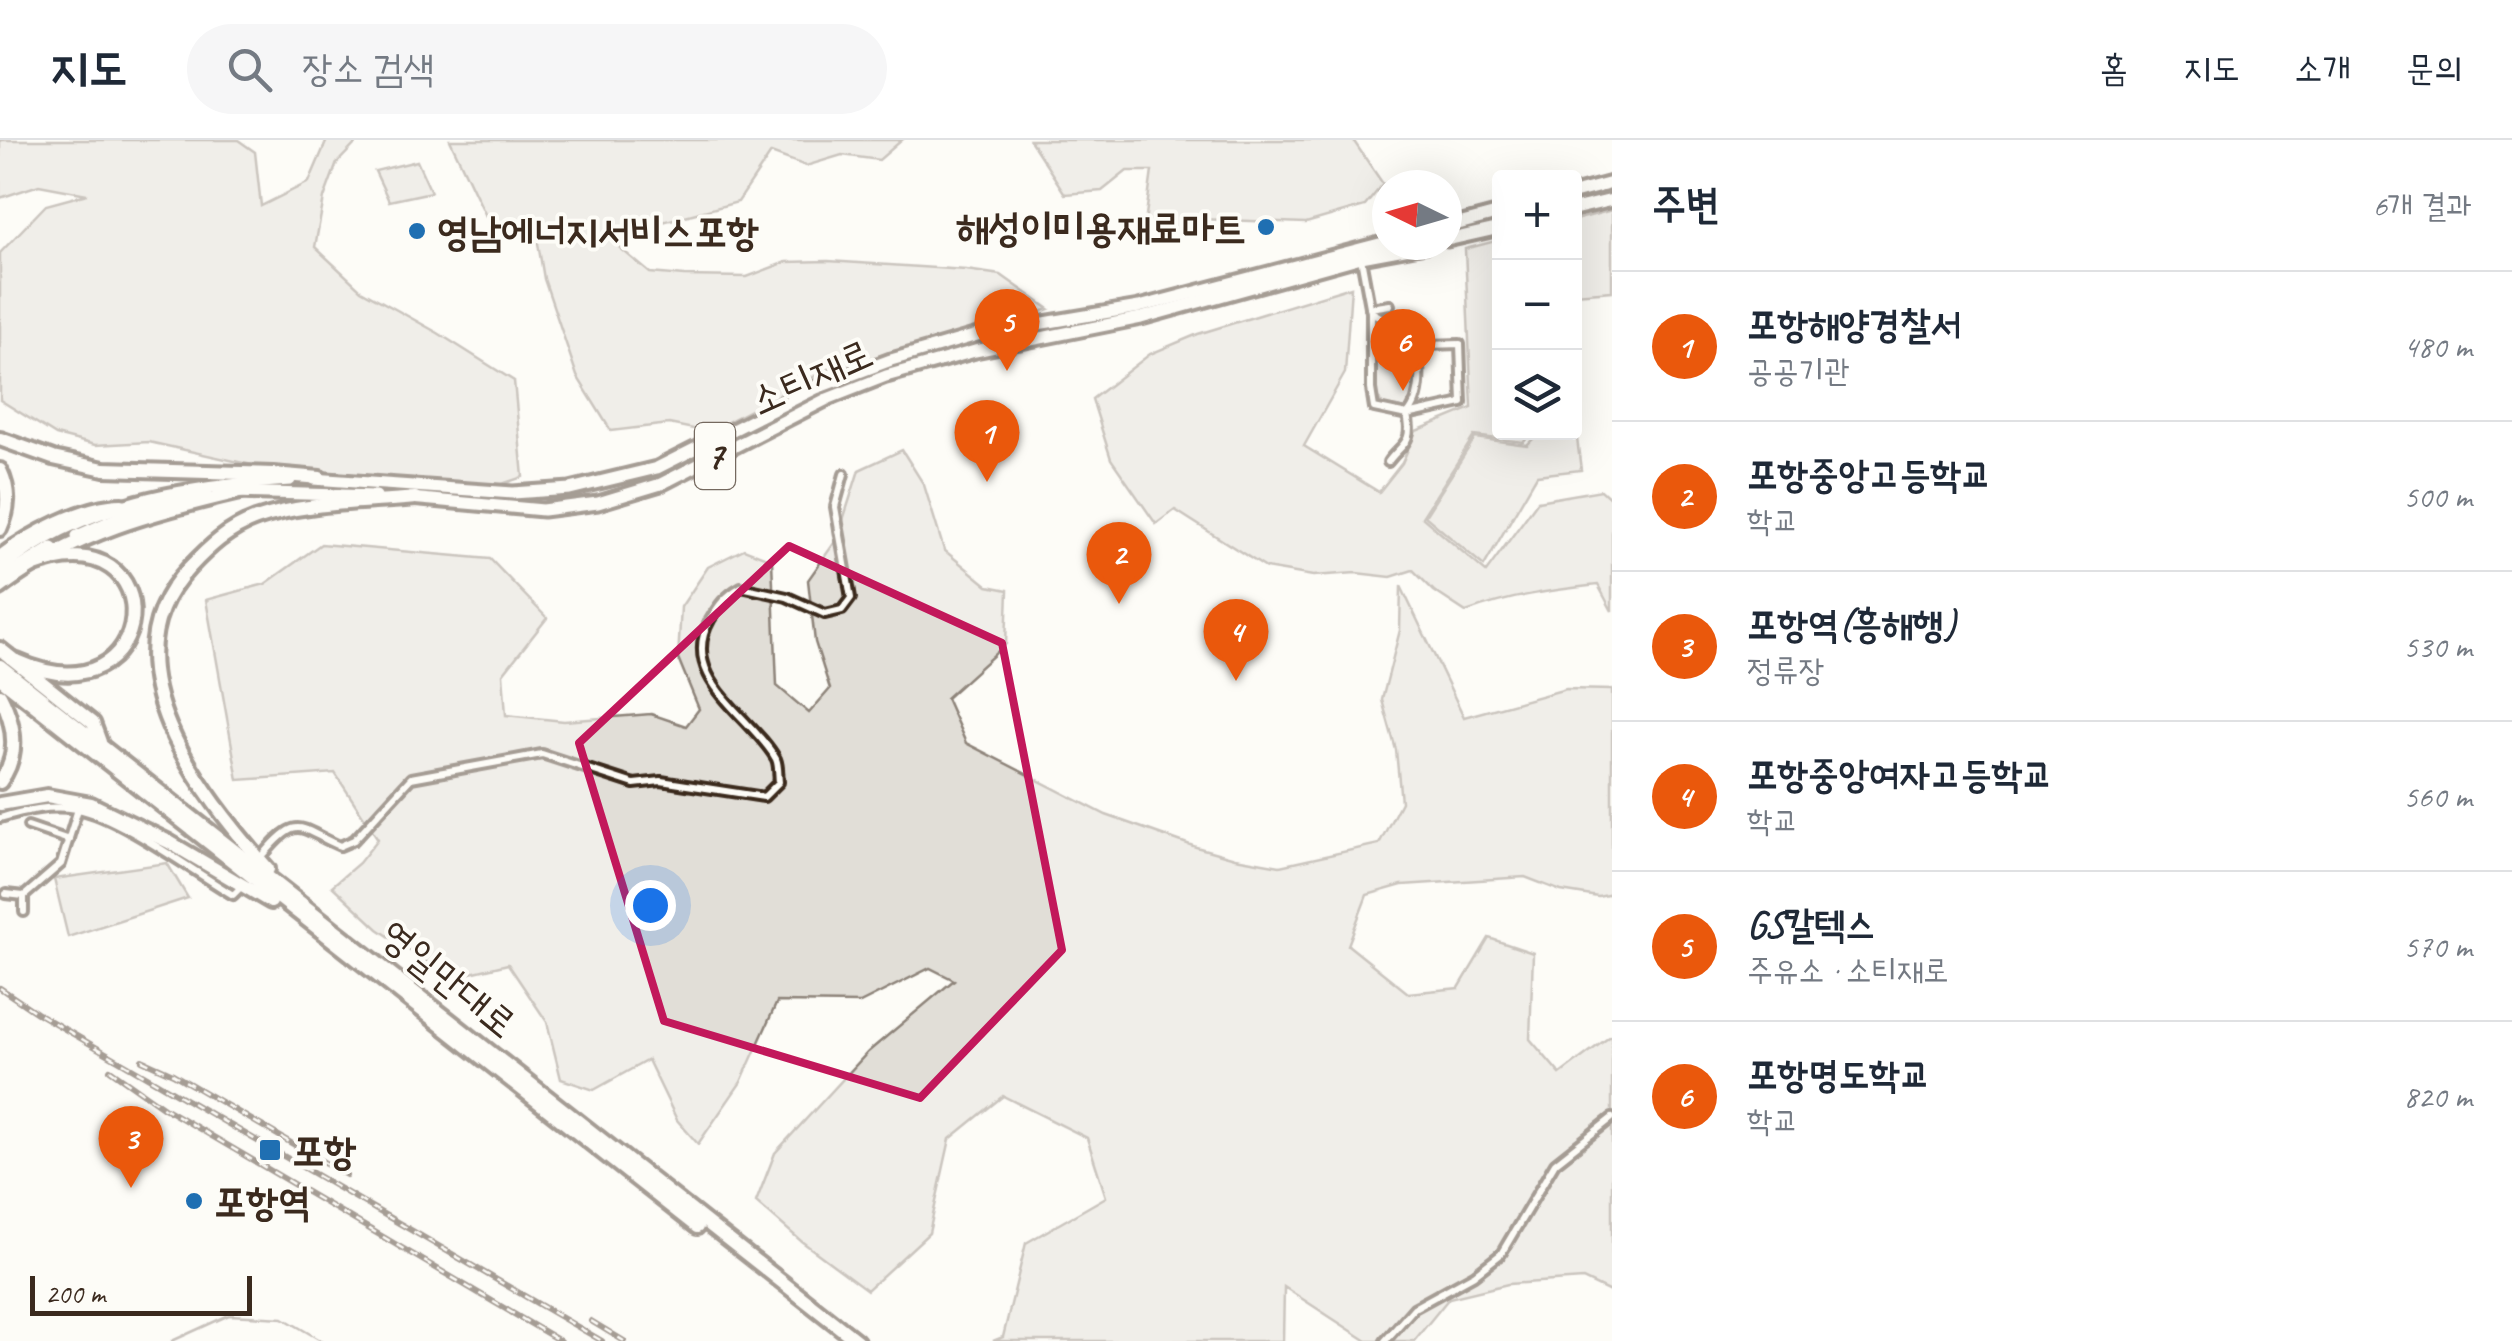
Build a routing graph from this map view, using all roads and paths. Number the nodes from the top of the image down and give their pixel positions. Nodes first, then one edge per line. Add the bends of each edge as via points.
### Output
1 (1612, 183) edge
2 (1582, 191) edge
3 (1612, 200) edge
4 (1582, 207) edge
5 (1492, 215) edge
6 (1462, 223) edge
7 (1492, 230) edge
8 (1462, 237) edge
9 (1372, 246) edge
10 (1372, 255) edge
11 (1361, 257) junction
12 (1390, 305) dead end
13 (1370, 310) junction
14 (1416, 336) junction
15 (1407, 415) junction
16 (0, 439) edge
17 (1388, 462) dead end
18 (0, 470) edge
19 (844, 474) dead end
20 (320, 478) junction
21 (244, 491) junction
22 (415, 498) junction
23 (122, 505) junction
24 (0, 529) edge
25 (0, 557) edge
26 (32, 566) junction
27 (0, 570) edge
28 (0, 584) edge
29 (0, 649) edge
30 (17, 661) junction
31 (0, 666) edge
32 (0, 678) edge
33 (0, 693) edge
34 (99, 750) junction
35 (0, 782) edge
36 (0, 804) edge
37 (78, 809) junction
38 (0, 818) edge
39 (28, 826) dead end
40 (70, 840) junction
41 (265, 853) dead end
42 (240, 888) dead end
43 (289, 893) junction
44 (6, 894) dead end
45 (24, 896) junction
46 (24, 912) dead end
47 (311, 926) junction
48 (1612, 1118) edge
49 (842, 1341) edge
50 (857, 1341) edge
51 (1386, 1341) edge

1 - 2 main road
3 - 4 main road
5 - 6 main road
7 - 8 main road
9 - 20 main road, 소티재로 / 7 via 1139,307 984,332 891,360 816,388 657,468 570,489 513,494
10 - 11 main road, 소티재로 / 7
11 - 13 street
11 - 22 main road, 소티재로 / 7 via 1142,318 975,350 886,376 661,484 598,503 543,510
12 - 13 street
13 - 14 street
13 - 15 street via 1374,408
14 - 15 street via 1418,384
14 - 15 street via 1427,345 1460,344 1462,403
15 - 17 street via 1405,447
16 - 20 highway via 104,470
18 - 24 highway via 8,493
19 - 41 street via 835,508 852,598 842,610 825,614 740,587 724,597 705,628 706,670 719,694 778,762 778,782 764,798 634,784 542,754 418,776 354,840 340,846 303,827 289,829
20 - 23 main road, 소티재로 / 7 via 185,490
21 - 22 main road, 소티재로 / 7
21 - 26 highway via 96,532
21 - 28 main road, 소티재로 / 7 via 136,510 51,548
22 - 43 highway via 294,509 228,532 172,586 161,615 152,655 173,735 214,807
23 - 25 highway via 71,518
23 - 27 main road, 소티재로 / 7 via 41,542
26 - 28 highway
26 - 30 highway via 68,556 102,561 125,582 134,618 124,646 94,670 52,674
29 - 30 highway
30 - 34 highway via 93,723
31 - 34 highway, 영일만대로
32 - 34 highway, 영일만대로
33 - 34 highway
33 - 35 highway via 15,732 10,768
34 - 43 highway, 영일만대로
34 - 47 highway, 영일만대로
36 - 47 highway via 47,796 91,804
37 - 38 street via 34,808
37 - 40 street
37 - 42 street via 233,895
39 - 40 street
40 - 45 street via 60,864
43 - 50 highway, 영일만대로
44 - 45 street
45 - 46 street
47 - 49 highway, 영일만대로
48 - 51 street via 1555,1163 1501,1254 1414,1308

